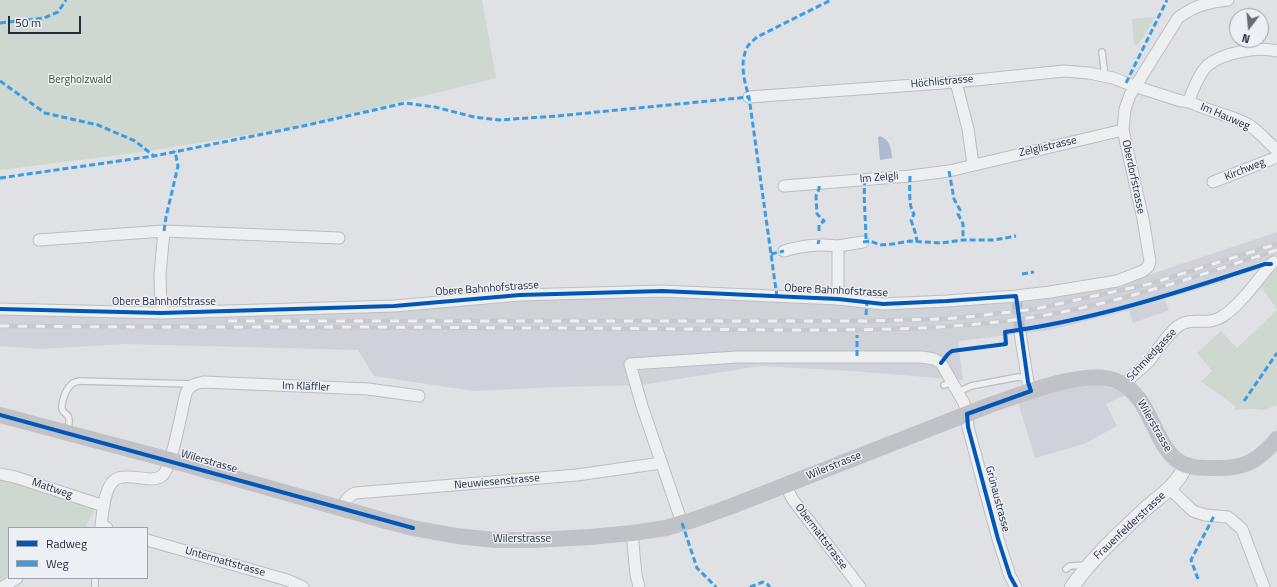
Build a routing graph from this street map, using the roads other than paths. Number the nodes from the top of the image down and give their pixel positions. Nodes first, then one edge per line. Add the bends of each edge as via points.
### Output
1 (1228, 0) edge
2 (1277, 50) edge
3 (1102, 52) dead end
4 (1105, 76) junction
5 (956, 82) junction
6 (1134, 86) junction
7 (749, 97) dead end
8 (1189, 101) junction
9 (1123, 130) junction
10 (1277, 150) edge
11 (1277, 157) edge
12 (973, 165) junction
13 (1213, 182) dead end
14 (784, 186) dead end
15 (164, 231) junction
16 (339, 238) dead end
17 (39, 240) dead end
18 (863, 242) dead end
19 (838, 246) junction
20 (784, 251) dead end
21 (1274, 262) dead end
22 (838, 299) junction
23 (1016, 299) joint
24 (0, 309) edge
25 (161, 313) junction
26 (1020, 333) tunnel mouth
27 (193, 384) junction
28 (1029, 385) junction
29 (1125, 385) junction
30 (958, 392) junction
31 (419, 396) dead end
32 (967, 414) junction
33 (0, 415) edge
34 (67, 432) junction
35 (1277, 439) edge
36 (170, 460) junction
37 (661, 463) junction
38 (1186, 465) junction
39 (0, 474) edge
40 (785, 485) junction
41 (1170, 489) junction
42 (104, 506) junction
43 (343, 509) junction
44 (682, 523) junction
45 (100, 527) edge
46 (632, 533) junction
47 (148, 540) edge
48 (1090, 564) junction
49 (1066, 569) dead end
50 (15, 579) edge
51 (3, 587) edge
52 (303, 587) edge
53 (638, 587) edge
54 (860, 587) edge
55 (1016, 587) edge
56 (1072, 587) edge
57 (1264, 587) edge

1 - 6 street, Oberdorfstrasse via 1209,2 1187,11 1178,18
2 - 8 street, Im Hauweg via 1247,51 1214,61 1206,66 1191,92
3 - 4 lane
4 - 5 street, Höchlistrasse via 1064,71
4 - 6 street, Höchlistrasse
5 - 7 street, Höchlistrasse
5 - 12 street via 968,129
6 - 8 street, Im Hauweg
6 - 9 street, Oberdorfstrasse via 1125,109
8 - 10 street, Im Hauweg via 1248,125
9 - 12 street, Zelglistrasse
9 - 23 street, Oberdorfstrasse via 1148,249 1148,267 1118,281
11 - 13 street, Kirchweg
12 - 14 street, Im Zelgli via 910,176
15 - 16 street
15 - 17 street
15 - 25 street via 160,276
18 - 19 street
19 - 20 street via 818,244
19 - 22 street
21 - 29 street, Schmiedgasse via 1221,318 1208,322 1185,322 1174,329 1148,362 1131,376
22 - 23 street, Obere Bahnhofstrasse via 883,304
22 - 25 street, Obere Bahnhofstrasse via 646,292 520,294 394,306
24 - 25 street, Obere Bahnhofstrasse
26 - 28 street
27 - 31 street, Im Kläffler via 202,382 368,389
27 - 34 lane, Im Kläffler via 74,382 66,392 62,408 69,420
27 - 36 street via 186,393
28 - 29 main road, Wilerstrasse via 1092,377 1109,378
28 - 30 lane via 1018,377 971,386
28 - 32 main road, Wilerstrasse
29 - 38 main road, Wilerstrasse via 1145,408 1168,451
30 - 32 street, Grünaustrasse
30 - 37 street, Grünaustrasse via 948,384 941,363 928,362 915,356 737,357 630,364
32 - 40 main road, Wilerstrasse
32 - 55 street, Grünaustrasse via 968,427 998,539
33 - 34 main road, Wilerstrasse
34 - 36 main road, Wilerstrasse
35 - 38 main road via 1261,456 1245,465 1215,468
36 - 42 street via 166,472 160,478 115,479 109,487
36 - 43 main road, Wilerstrasse
37 - 43 street, Neuwiesenstrasse via 577,475 355,494 348,496
37 - 44 street
38 - 41 street, Frauenfelderstrasse
39 - 42 street, Mattweg via 15,476
40 - 44 main road, Wilerstrasse
40 - 54 street, Obermattstrasse via 793,500
41 - 48 street, Frauenfelderstrasse
41 - 57 street via 1193,511 1228,517 1242,529
42 - 45 street
43 - 46 main road, Wilerstrasse via 413,528 495,540
44 - 46 main road, Wilerstrasse
46 - 53 street
47 - 52 street, Untermattstrasse
48 - 49 lane via 1070,566
48 - 56 street, Frauenfelderstrasse
50 - 51 street

